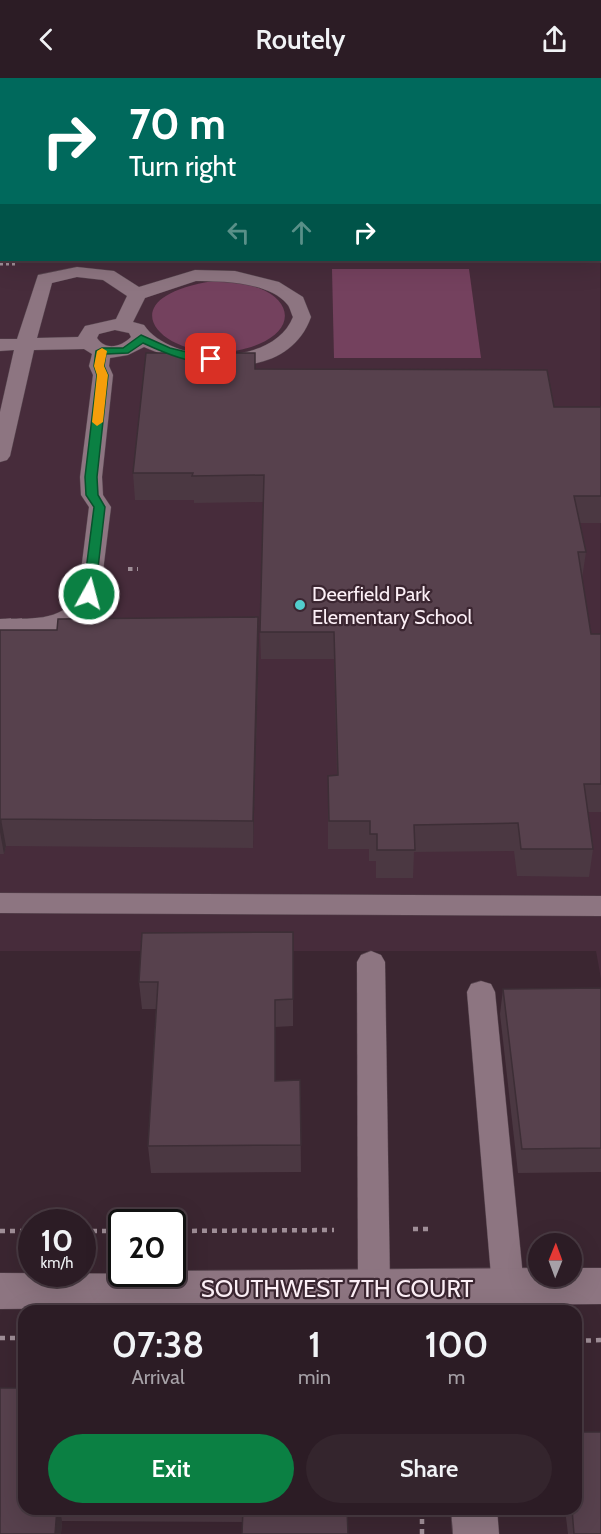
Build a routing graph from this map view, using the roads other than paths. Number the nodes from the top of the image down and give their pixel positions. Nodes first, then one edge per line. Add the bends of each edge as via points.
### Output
1 (137, 294) junction
2 (123, 324) junction
3 (141, 339) junction
4 (0, 345) edge
5 (25, 346) junction
6 (95, 347) junction
7 (0, 456) edge
8 (0, 626) edge
9 (0, 903) edge
10 (601, 906) edge
11 (371, 962) dead end
12 (481, 992) dead end
13 (601, 1286) edge
14 (374, 1287) junction
15 (508, 1287) junction
16 (0, 1291) edge
17 (461, 1299) edge
18 (474, 1515) edge
19 (476, 1534) edge

1 - 2 lane
1 - 3 lane via 195,275 235,276 272,286 296,301 302,316 296,332 279,347 251,357 194,358
1 - 5 lane via 108,275 77,272 44,279
2 - 3 lane via 137,329
2 - 6 lane via 99,327 89,334
3 - 6 lane via 124,351
4 - 5 lane
5 - 6 lane
5 - 7 lane
6 - 8 lane via 103,375 91,477 92,495 100,507 89,594 80,610 52,625
9 - 10 lane
11 - 14 lane
12 - 15 lane
13 - 15 street, SOUTHWEST 7TH COURT
14 - 16 street, SOUTHWEST 7TH COURT
14 - 17 street, SOUTHWEST 7TH COURT
15 - 17 street, SOUTHWEST 7TH COURT
18 - 19 street

